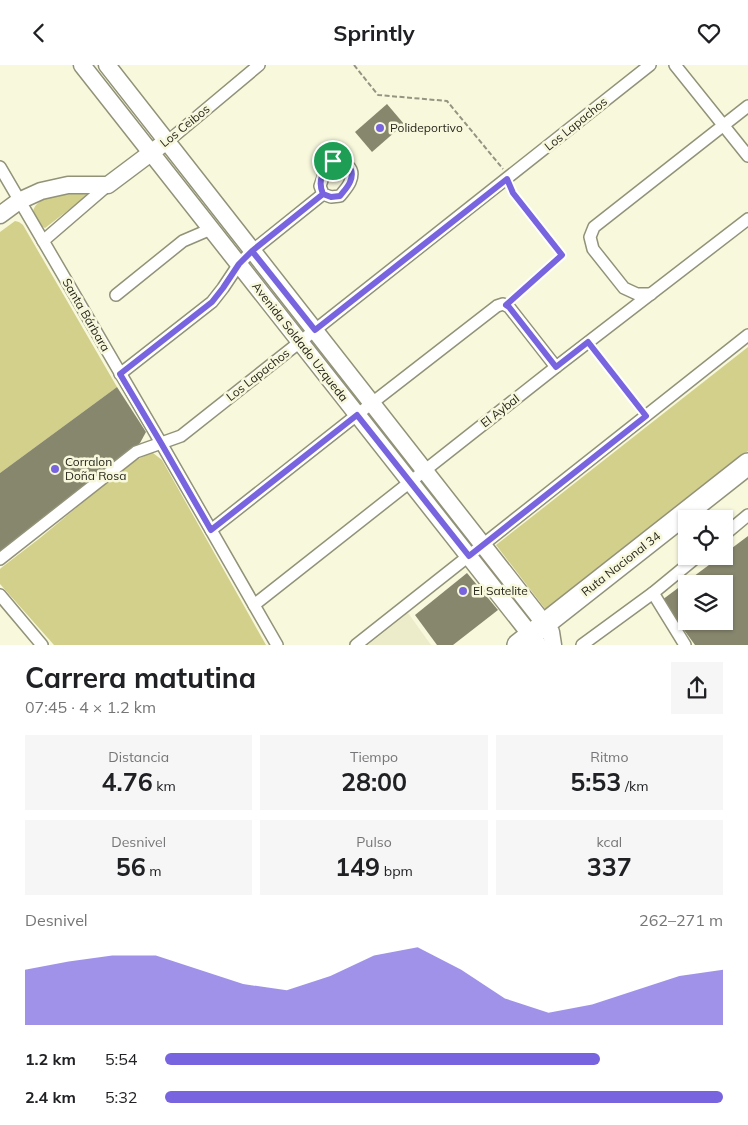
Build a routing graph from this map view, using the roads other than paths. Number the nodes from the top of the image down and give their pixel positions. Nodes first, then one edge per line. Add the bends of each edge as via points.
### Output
1 (82, 65) edge
2 (106, 65) edge
3 (258, 65) edge
4 (650, 65) edge
5 (675, 65) edge
6 (748, 106) edge
7 (723, 125) junction
8 (167, 142) junction
9 (151, 153) junction
10 (748, 156) edge
11 (0, 167) edge
12 (108, 185) junction
13 (323, 194) dead end
14 (19, 201) junction
15 (0, 215) edge
16 (748, 219) edge
17 (211, 229) junction
18 (44, 241) junction
19 (252, 251) junction
20 (239, 264) junction
21 (651, 294) junction
22 (116, 295) dead end
23 (315, 330) junction
24 (748, 335) edge
25 (300, 342) junction
26 (556, 367) junction
27 (120, 374) junction
28 (372, 403) junction
29 (357, 415) junction
30 (161, 443) junction
31 (748, 464) edge
32 (425, 471) junction
33 (748, 479) edge
34 (411, 482) junction
35 (708, 510) edge
36 (748, 515) edge
37 (733, 528) edge
38 (211, 530) junction
39 (678, 533) edge
40 (483, 545) junction
41 (469, 556) junction
42 (0, 559) edge
43 (687, 565) edge
44 (653, 593) junction
45 (0, 595) edge
46 (254, 605) junction
47 (539, 639) edge
48 (42, 645) edge
49 (277, 645) edge
50 (356, 645) edge
51 (582, 645) edge
52 (685, 645) edge

1 - 9 street, Avenida Soldado Uzqueda
2 - 8 street, Avenida Soldado Uzqueda
3 - 8 street, Los Ceibos
4 - 23 street, Los Lapachos
5 - 7 street
6 - 7 street
7 - 10 street
7 - 21 street via 594,227 590,237 592,249 624,288 637,294
8 - 9 street, Los Ceibos
8 - 19 street, Avenida Soldado Uzqueda
9 - 12 street, Los Ceibos
9 - 17 street, Avenida Soldado Uzqueda
11 - 14 street, Santa Bárbara
12 - 14 street via 68,185 41,191
12 - 18 street, Los Ceibos
13 - 19 street
14 - 15 street
14 - 18 street, Santa Bárbara
16 - 21 street, El Aybal
17 - 20 street, Avenida Soldado Uzqueda
17 - 22 street via 183,241
18 - 27 street, Santa Bárbara
19 - 20 street
19 - 23 street, Avenida Soldado Uzqueda
20 - 25 street, Avenida Soldado Uzqueda
20 - 27 street via 212,302
21 - 26 street, El Aybal
23 - 25 street, Los Lapachos
23 - 28 street, Avenida Soldado Uzqueda
24 - 40 street
25 - 29 street, Avenida Soldado Uzqueda
25 - 30 street, Los Lapachos via 181,436
26 - 28 street via 505,304 497,306
26 - 32 street, El Aybal
27 - 30 street, Santa Bárbara
28 - 29 street
28 - 32 street, Avenida Soldado Uzqueda
29 - 34 street, Avenida Soldado Uzqueda
29 - 38 street
30 - 38 street, Santa Bárbara
30 - 42 street, Los Lapachos via 136,452
31 - 47 highway, Ruta Nacional 34
32 - 34 street, El Aybal
32 - 40 street, Avenida Soldado Uzqueda
33 - 35 highway
34 - 41 street, Avenida Soldado Uzqueda
34 - 46 street, El Aybal
36 - 37 street
38 - 46 street, Santa Bárbara
39 - 47 highway, Ruta Nacional 34
40 - 41 street
40 - 47 street, Avenida Soldado Uzqueda
41 - 47 street, Avenida Soldado Uzqueda
41 - 50 street
43 - 44 street
44 - 51 street
44 - 52 street
45 - 48 street
46 - 49 street, Santa Bárbara

